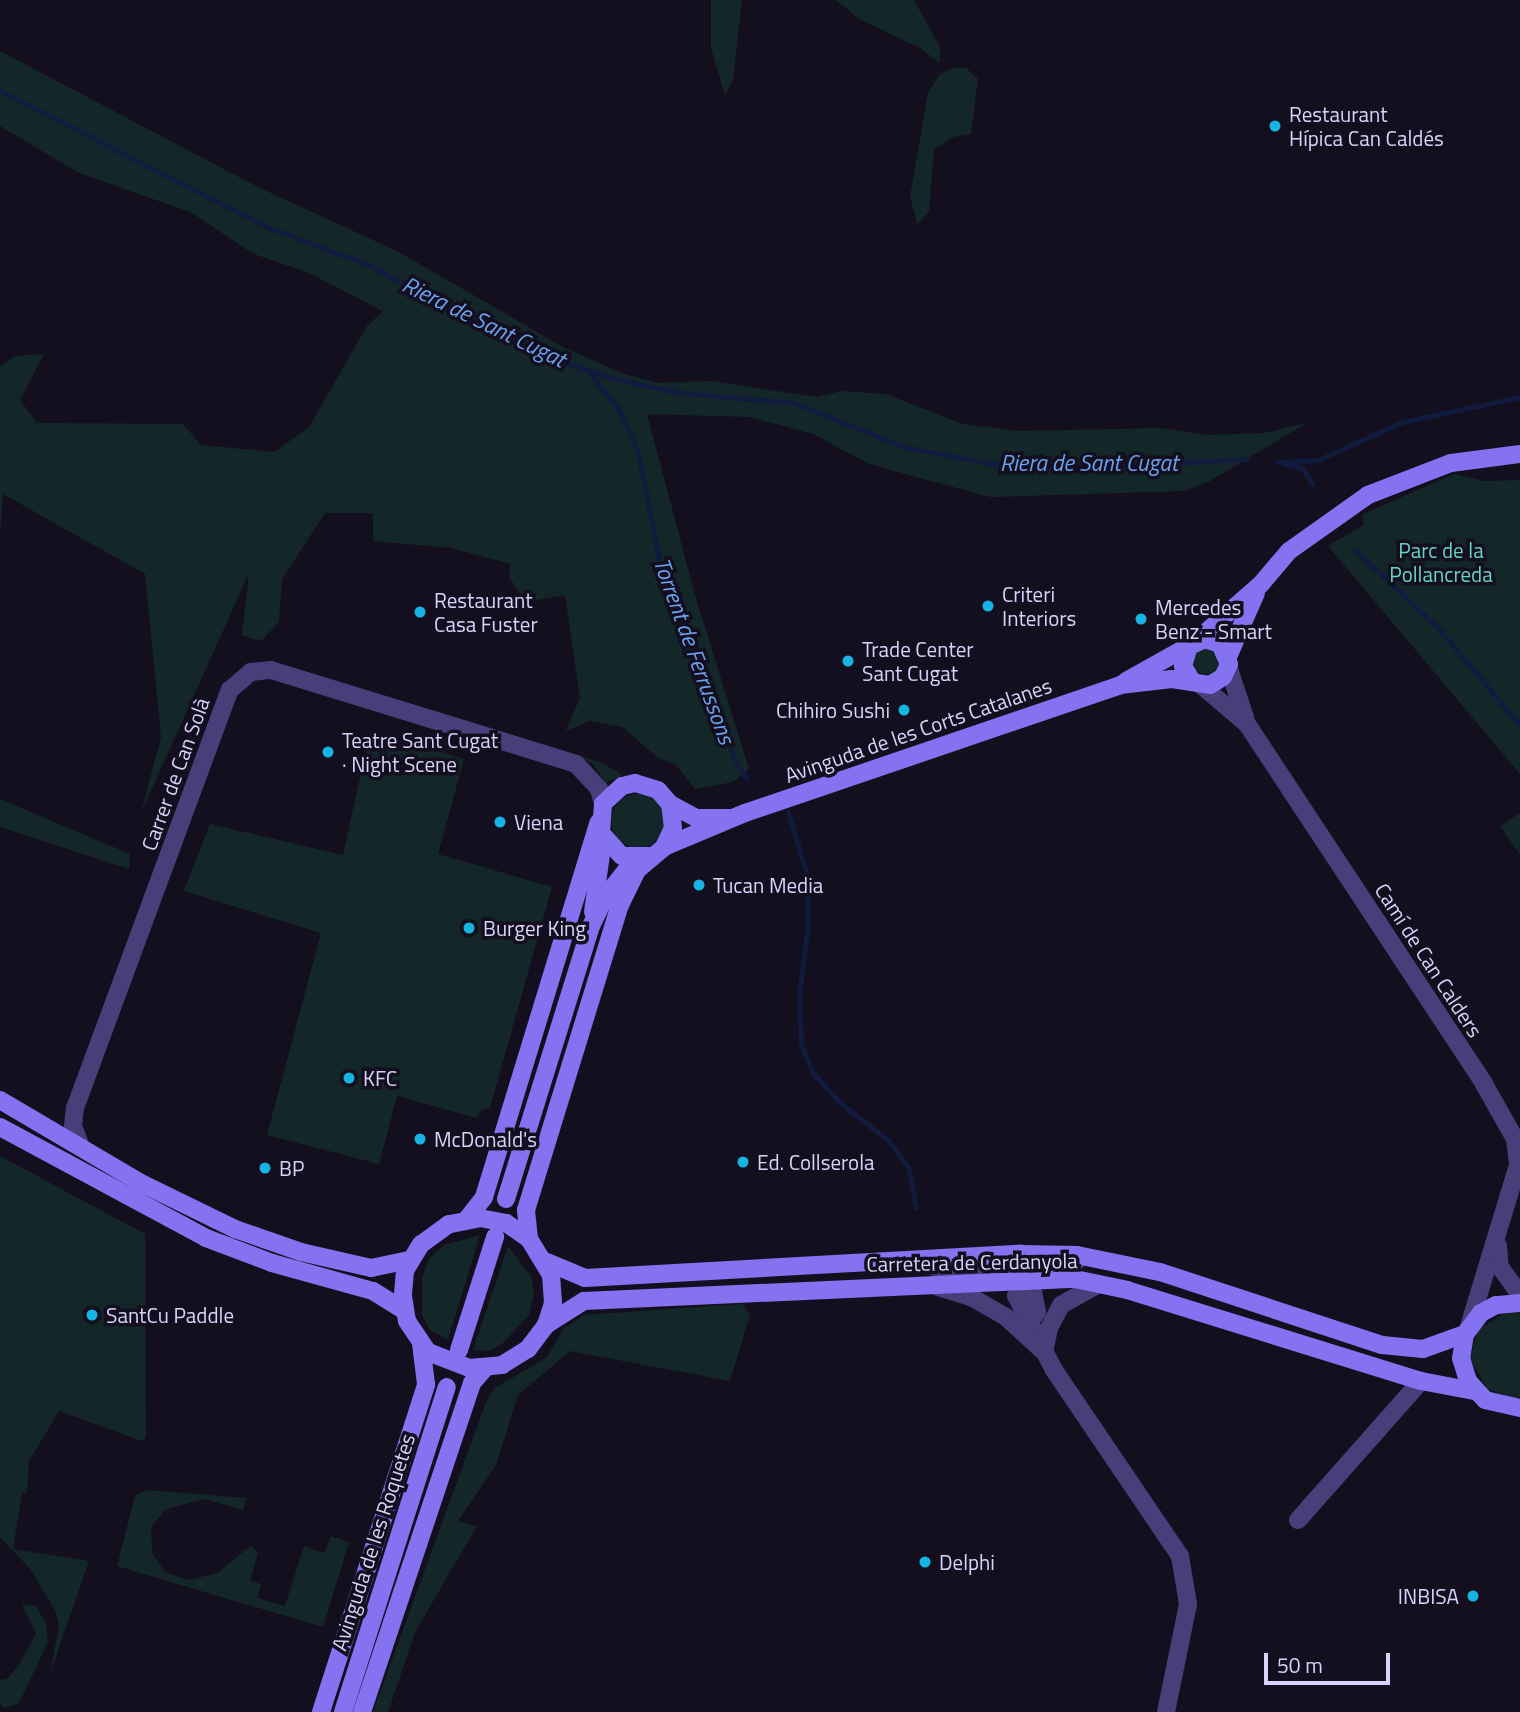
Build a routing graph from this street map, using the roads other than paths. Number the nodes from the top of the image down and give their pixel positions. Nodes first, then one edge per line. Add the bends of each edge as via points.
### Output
1 (1520, 454) edge
2 (1261, 584) junction
3 (1193, 643) junction
4 (1228, 662) junction
5 (1197, 683) junction
6 (1120, 685) junction
7 (1247, 724) junction
8 (670, 804) junction
9 (738, 815) junction
10 (602, 821) junction
11 (650, 854) junction
12 (591, 926) junction
13 (0, 1100) edge
14 (0, 1127) edge
15 (81, 1147) junction
16 (506, 1199) dead end
17 (467, 1219) junction
18 (1497, 1236) junction
19 (495, 1237) dead end
20 (529, 1239) junction
21 (1091, 1257) junction
22 (410, 1260) junction
23 (923, 1260) junction
24 (547, 1262) junction
25 (1023, 1279) junction
26 (922, 1283) junction
27 (1099, 1284) junction
28 (1520, 1296) edge
29 (1520, 1303) edge
30 (404, 1310) junction
31 (546, 1325) junction
32 (1467, 1330) junction
33 (421, 1343) junction
34 (459, 1350) dead end
35 (1044, 1352) junction
36 (484, 1369) junction
37 (1421, 1381) junction
38 (447, 1387) dead end
39 (1475, 1391) junction
40 (1499, 1406) junction
41 (1520, 1408) edge
42 (1520, 1421) edge
43 (1298, 1520) dead end
44 (321, 1712) edge
45 (343, 1712) edge
46 (362, 1712) edge
47 (1166, 1712) edge

1 - 2 main road, Avinguda de les Corts Catalanes via 1431,468 1368,495 1311,533
2 - 3 main road, Avinguda de les Corts Catalanes
2 - 4 main road, Avinguda de les Corts Catalanes
3 - 4 main road via 1213,640
3 - 5 main road via 1183,666
3 - 6 main road, Avinguda de les Corts Catalanes
4 - 5 main road via 1217,682
4 - 7 street, Camí de Can Calders
5 - 6 main road, Avinguda de les Corts Catalanes via 1157,679
5 - 7 street, Camí de Can Calders
6 - 9 main road, Avinguda de les Corts Catalanes
7 - 18 street, Camí de Can Calders via 1515,1139 1518,1165
8 - 9 main road, Avinguda de les Corts Catalanes via 695,818
8 - 10 main road via 658,790 635,783 616,789
8 - 11 main road via 673,828
9 - 11 main road, Avinguda de les Corts Catalanes via 713,830
10 - 11 main road via 614,852
10 - 12 main road
10 - 15 street, Carrer de Can Solà via 599,789 576,764 271,670 251,672 230,690 75,1108 73,1126
10 - 17 main road via 484,1197
11 - 12 main road via 605,897
11 - 20 main road via 638,870 609,937 526,1210
12 - 16 main road
13 - 15 main road
14 - 30 main road via 206,1238 272,1263 373,1291
15 - 22 main road via 172,1199 268,1241 371,1268
17 - 20 main road via 506,1223
17 - 22 main road via 430,1236
18 - 28 street, Camí de Can Calders via 1500,1267
18 - 32 street, Camí de Can Calders
19 - 34 main road
20 - 24 main road
21 - 23 main road, Carretera de Cerdanyola via 1021,1254
21 - 25 street via 1038,1265
21 - 32 main road, Carretera de Cerdanyola via 1160,1272 1382,1345 1423,1349
22 - 30 main road via 403,1283
23 - 24 main road, Carretera de Cerdanyola via 585,1278
23 - 25 street via 935,1267 995,1265 1009,1268
24 - 31 main road via 553,1291
25 - 26 main road, Carretera de Cerdanyola
25 - 27 main road, Carretera de Cerdanyola
25 - 35 street via 1032,1286 1037,1312 1032,1319
26 - 31 main road, Carretera de Cerdanyola via 584,1301
26 - 35 street via 973,1298 1007,1318
27 - 35 street via 1061,1305
27 - 37 main road, Carretera de Cerdanyola
29 - 32 main road, Carretera de Cerdanyola via 1496,1305
30 - 33 main road
31 - 36 main road via 517,1357
32 - 39 main road via 1463,1370
33 - 36 main road via 447,1362
33 - 44 main road via 426,1384
35 - 47 street via 1180,1556 1188,1604
36 - 46 main road via 472,1383
37 - 39 main road, Carretera de Cerdanyola
37 - 43 street
38 - 45 main road, Avinguda de les Roquetes
39 - 40 main road
40 - 41 main road
40 - 42 main road

